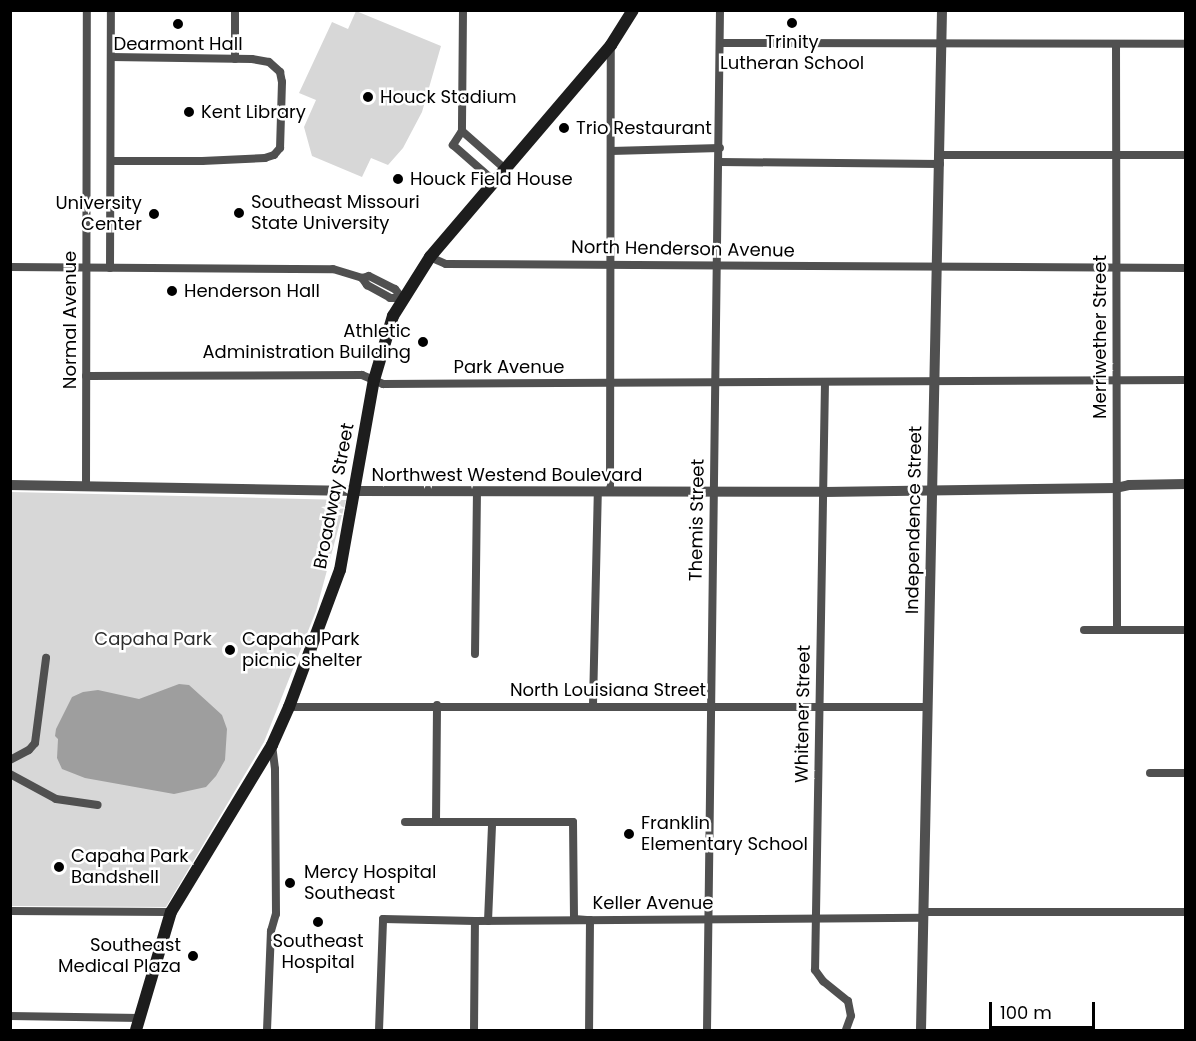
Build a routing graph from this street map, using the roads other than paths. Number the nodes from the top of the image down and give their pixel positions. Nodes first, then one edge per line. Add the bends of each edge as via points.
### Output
1 (87, 10) edge
2 (111, 10) edge
3 (235, 10) edge
4 (463, 10) edge
5 (633, 10) edge
6 (720, 10) edge
7 (942, 10) edge
8 (721, 44) junction
9 (1116, 44) junction
10 (1185, 44) edge
11 (611, 45) junction
12 (942, 45) junction
13 (111, 57) junction
14 (235, 59) junction
15 (462, 131) junction
16 (720, 148) junction
17 (611, 151) junction
18 (1116, 155) junction
19 (1185, 155) edge
20 (940, 160) junction
21 (111, 161) junction
22 (720, 162) junction
23 (504, 168) junction
24 (494, 181) junction
25 (430, 257) junction
26 (611, 265) junction
27 (10, 267) edge
28 (86, 267) junction
29 (718, 267) junction
30 (110, 268) junction
31 (938, 268) junction
32 (1116, 268) junction
33 (1185, 268) edge
34 (402, 298) junction
35 (86, 376) junction
36 (374, 380) junction
37 (1116, 380) junction
38 (1185, 380) edge
39 (715, 381) junction
40 (825, 382) junction
41 (611, 383) junction
42 (933, 383) junction
43 (1185, 484) edge
44 (10, 485) edge
45 (86, 486) junction
46 (1116, 488) junction
47 (356, 491) junction
48 (477, 491) junction
49 (932, 491) junction
50 (598, 492) junction
51 (610, 492) junction
52 (714, 492) junction
53 (824, 492) junction
54 (1185, 492) edge
55 (1084, 630) dead end
56 (1117, 630) junction
57 (1185, 630) edge
58 (475, 654) dead end
59 (46, 658) dead end
60 (437, 705) junction
61 (593, 705) junction
62 (289, 707) junction
63 (711, 707) junction
64 (926, 707) junction
65 (819, 709) junction
66 (272, 745) junction
67 (10, 760) edge
68 (1150, 773) dead end
69 (1185, 773) edge
70 (10, 774) edge
71 (98, 805) dead end
72 (405, 822) dead end
73 (436, 822) junction
74 (492, 824) junction
75 (10, 911) edge
76 (171, 912) junction
77 (1185, 912) edge
78 (923, 915) junction
79 (709, 918) junction
80 (590, 920) junction
81 (816, 920) junction
82 (475, 921) junction
83 (488, 921) junction
84 (10, 1016) edge
85 (140, 1018) junction
86 (136, 1030) edge
87 (267, 1030) edge
88 (379, 1030) edge
89 (474, 1030) edge
90 (589, 1030) edge
91 (707, 1030) edge
92 (846, 1030) edge
93 (921, 1030) edge

1 - 28 street, Normal Avenue
2 - 13 street
3 - 14 street
4 - 15 street
5 - 11 main road, Broadway Street
6 - 8 street, Themis Street
7 - 12 street, Independence Street
8 - 12 street
8 - 16 street, Themis Street
9 - 10 street
9 - 12 street
9 - 18 street, Merriwether Street
11 - 17 street
11 - 23 main road, Broadway Street
12 - 20 street, Independence Street
13 - 14 street
13 - 21 street
14 - 21 street via 269,62 280,72 280,148 274,155 202,161
15 - 23 street
15 - 24 street via 453,146
16 - 17 street
16 - 22 street, Themis Street
17 - 26 street
18 - 19 street
18 - 20 street
18 - 32 street, Merriwether Street
20 - 22 street
20 - 31 street, Independence Street
21 - 30 street
22 - 29 street, Themis Street
23 - 24 main road, Broadway Street
24 - 25 main road, Broadway Street
25 - 26 street, North Henderson Avenue via 446,264
25 - 34 main road, Broadway Street
26 - 29 street, North Henderson Avenue
26 - 41 street
27 - 28 street
28 - 30 street
28 - 35 street, Normal Avenue
29 - 31 street, North Henderson Avenue
29 - 39 street, Themis Street
30 - 34 street via 333,269 362,278 390,298
31 - 32 street, North Henderson Avenue
31 - 42 street, Independence Street
32 - 33 street, North Henderson Avenue
32 - 37 street, Merriwether Street
34 - 36 main road, Broadway Street via 386,334
35 - 36 street, Park Avenue via 362,375
35 - 45 street, Normal Avenue
36 - 41 street, Park Avenue via 383,384
36 - 47 main road, Broadway Street
37 - 38 street, Park Avenue
37 - 42 street, Park Avenue
37 - 46 street, Merriwether Street
39 - 40 street, Park Avenue
39 - 41 street, Park Avenue
39 - 52 street, Themis Street
40 - 42 street, Park Avenue
40 - 53 street, Whitener Street
41 - 51 street
42 - 49 street, Independence Street
43 - 46 street
44 - 45 street, Northwest Westend Boulevard
45 - 47 street, Northwest Westend Boulevard
46 - 49 street, Northwest Westend Boulevard
46 - 54 street via 1129,492
46 - 56 street, Merriwether Street
47 - 48 street, Northwest Westend Boulevard
47 - 62 main road, Broadway Street via 340,570
48 - 50 street, Northwest Westend Boulevard
48 - 58 street
49 - 53 street, Northwest Westend Boulevard
49 - 64 street, Independence Street
50 - 51 street, Northwest Westend Boulevard
50 - 61 street
51 - 52 street, Northwest Westend Boulevard
52 - 53 street, Northwest Westend Boulevard
52 - 63 street, Themis Street
53 - 65 street, Whitener Street
55 - 56 street
56 - 57 street
59 - 67 street via 35,743
60 - 61 street, North Louisiana Street
60 - 62 street, North Louisiana Street
60 - 73 street
61 - 63 street, North Louisiana Street
62 - 66 main road, Broadway Street
63 - 65 street, North Louisiana Street
63 - 79 street, Themis Street
64 - 65 street, North Louisiana Street
64 - 78 street, Independence Street
65 - 81 street, Whitener Street
66 - 76 main road, Broadway Street
66 - 87 street via 276,914 271,931
68 - 69 street
70 - 71 street via 56,800
72 - 73 street
73 - 74 street
74 - 80 street via 573,822 574,919
74 - 83 street
75 - 76 street
76 - 85 main road, Broadway Street
77 - 78 street, Keller Avenue
78 - 81 street, Keller Avenue
78 - 93 street, Independence Street
79 - 80 street, Keller Avenue
79 - 81 street, Keller Avenue
79 - 91 street, Themis Street
80 - 83 street, Keller Avenue
80 - 90 street
81 - 92 street, Whitener Street via 815,970 848,1001 851,1016
82 - 83 street, Keller Avenue
82 - 88 street, Keller Avenue via 383,919
82 - 89 street
84 - 85 street
85 - 86 main road, Broadway Street

